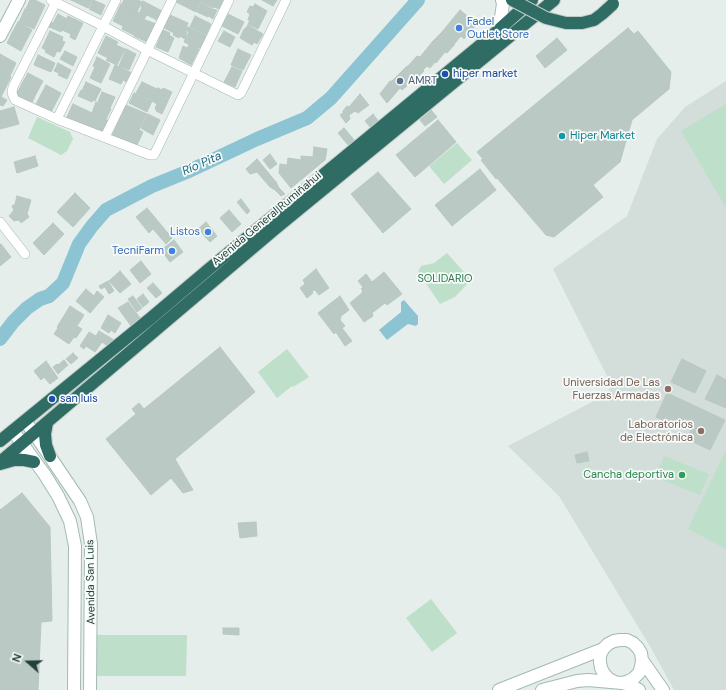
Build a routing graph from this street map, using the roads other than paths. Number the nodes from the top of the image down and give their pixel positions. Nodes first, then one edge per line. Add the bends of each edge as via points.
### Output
1 (19, 0) edge
2 (116, 0) edge
3 (172, 0) edge
4 (229, 0) edge
5 (286, 0) edge
6 (502, 0) edge
7 (512, 0) edge
8 (532, 0) edge
9 (554, 0) edge
10 (54, 1) edge
11 (615, 2) edge
12 (103, 26) junction
13 (499, 30) junction
14 (0, 36) edge
15 (147, 50) junction
16 (194, 73) junction
17 (58, 119) junction
18 (105, 137) junction
19 (0, 222) edge
20 (25, 254) dead end
21 (25, 421) junction
22 (48, 422) junction
23 (13, 431) junction
24 (34, 433) junction
25 (0, 441) edge
26 (22, 444) junction
27 (50, 456) junction
28 (34, 462) junction
29 (0, 463) edge
30 (91, 544) junction
31 (75, 546) junction
32 (603, 649) junction
33 (642, 660) junction
34 (619, 682) junction
35 (74, 690) edge
36 (90, 690) edge
37 (499, 690) edge
38 (542, 690) edge
39 (639, 690) edge
40 (663, 690) edge

1 - 14 main road
2 - 12 street
3 - 15 street
4 - 16 street
5 - 16 street via 241,93 238,95
6 - 13 main road
7 - 11 highway, bridge via 546,18 566,24 594,20
8 - 13 highway, Avenida General Rumiñahui
9 - 22 highway, Avenida General Rumiñahui via 275,229
10 - 12 street
10 - 17 street via 12,92 15,100
12 - 15 street
12 - 17 street
13 - 21 highway, Avenida General Rumiñahui
15 - 16 street
15 - 18 street
16 - 18 street via 154,155
17 - 18 street
19 - 20 street
21 - 23 highway, Avenida General Rumiñahui
21 - 24 main road, Avenida San Luis
22 - 24 highway, Avenida General Rumiñahui
22 - 27 highway via 45,434
23 - 25 highway, Avenida General Rumiñahui
23 - 26 main road, Avenida San Luis
24 - 26 highway, Avenida General Rumiñahui
24 - 27 main road, Avenida San Luis
26 - 28 main road, Avenida San Luis
26 - 29 highway, Avenida General Rumiñahui
27 - 30 main road, Avenida San Luis via 80,501 87,517
28 - 29 highway via 14,460
28 - 31 main road, Avenida San Luis via 45,475 70,520
30 - 31 main road
30 - 36 main road, Avenida San Luis
31 - 35 main road, Avenida San Luis
32 - 33 main road via 614,641 627,640 638,648
32 - 34 main road via 600,655 601,668 609,679
32 - 37 main road
33 - 34 main road via 639,673 634,678
33 - 40 main road
34 - 38 main road via 577,681
34 - 39 main road

